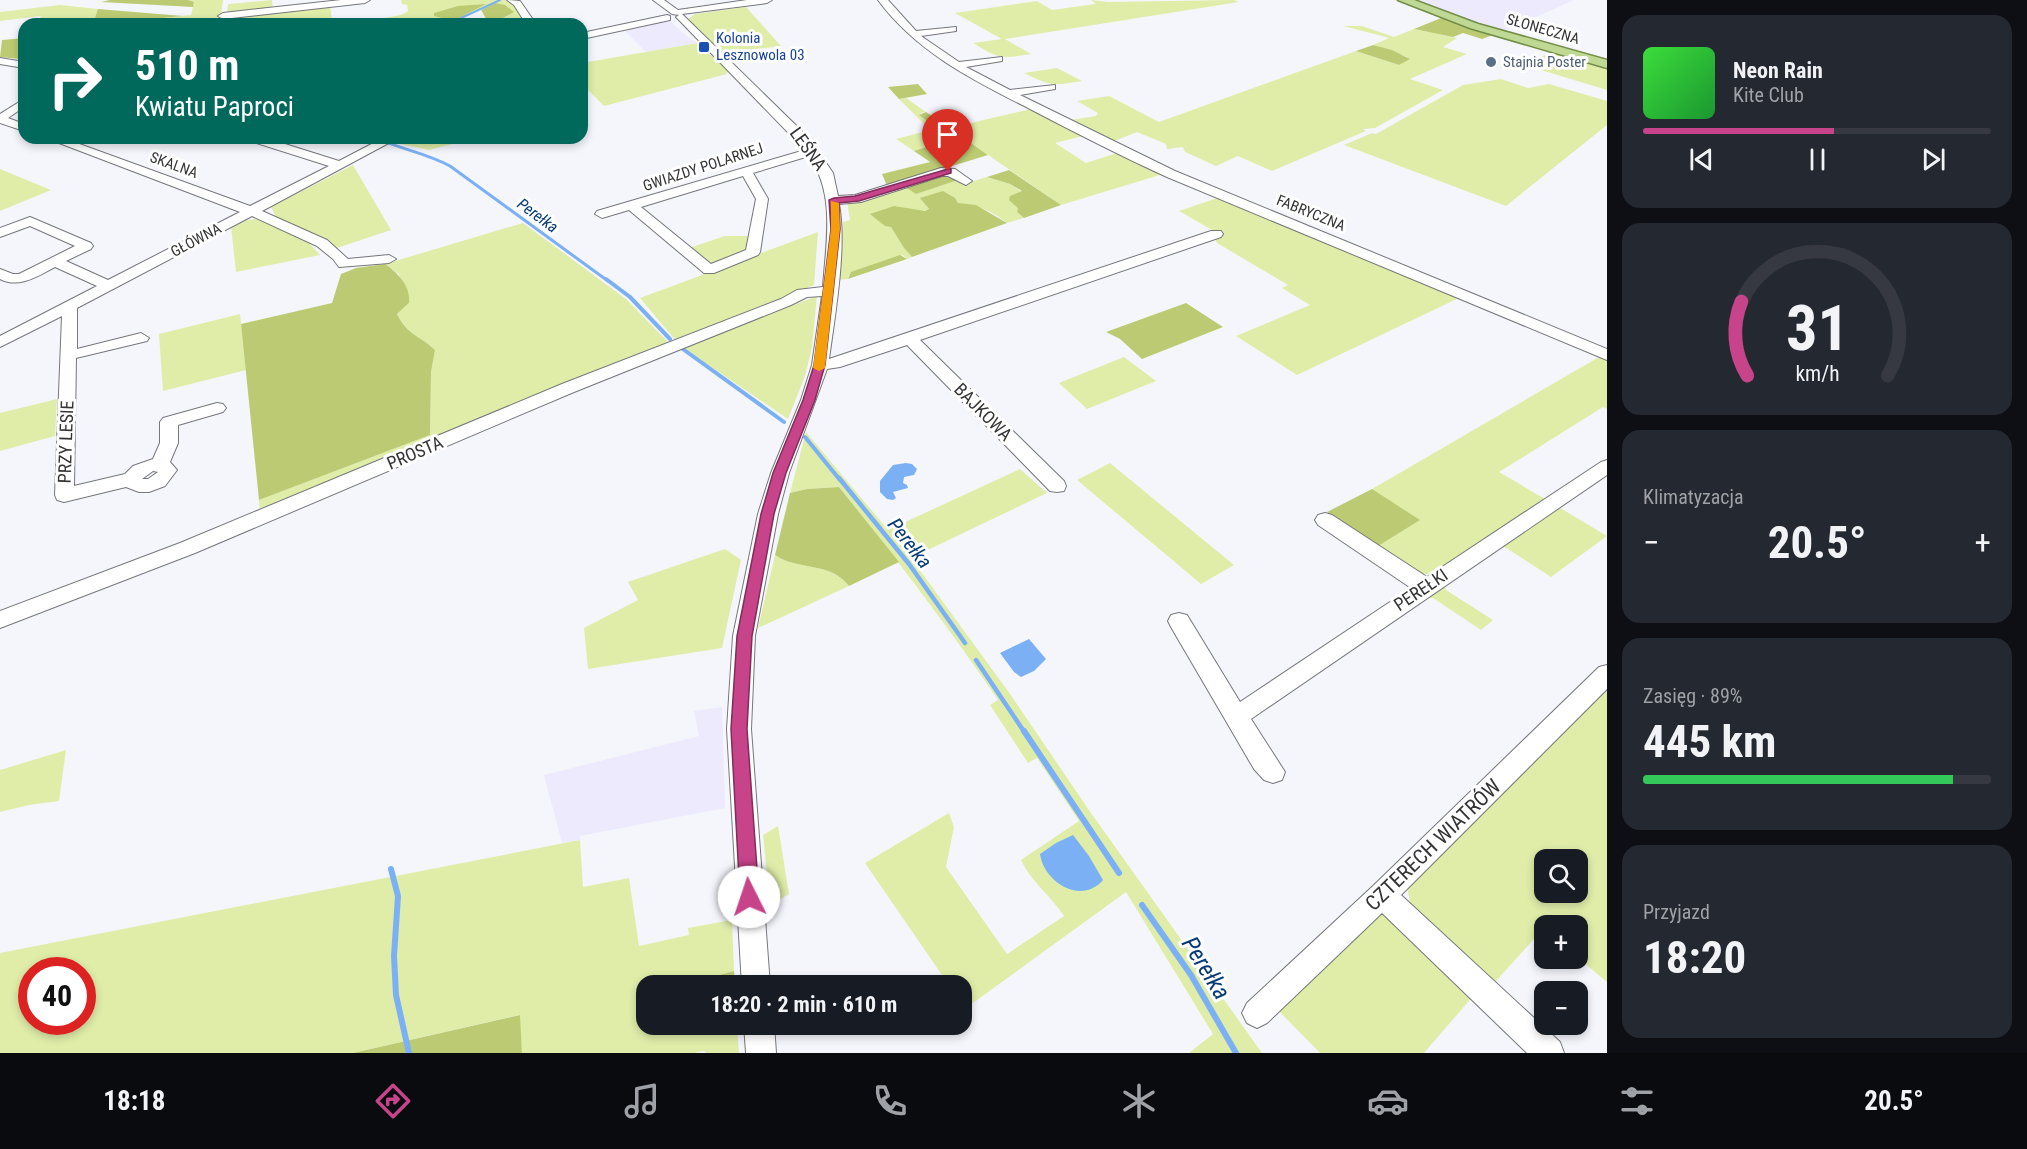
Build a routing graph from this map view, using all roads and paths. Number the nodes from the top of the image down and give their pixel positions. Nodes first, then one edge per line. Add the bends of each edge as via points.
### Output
1 (365, 0) edge
2 (512, 0) edge
3 (767, 0) edge
4 (883, 0) edge
5 (1404, 0) edge
6 (672, 14) edge
7 (223, 16) edge
8 (527, 18) edge
9 (952, 29) dead end
10 (913, 34) junction
11 (588, 35) edge
12 (998, 59) dead end
13 (0, 61) edge
14 (18, 64) edge
15 (1607, 64) edge
16 (956, 66) junction
17 (1051, 87) dead end
18 (1007, 94) junction
19 (18, 106) edge
20 (0, 119) edge
21 (18, 126) edge
22 (69, 144) edge
23 (273, 144) edge
24 (381, 144) edge
25 (813, 151) junction
26 (339, 165) junction
27 (746, 171) junction
28 (966, 181) dead end
29 (834, 200) junction
30 (633, 207) junction
31 (251, 210) junction
32 (602, 214) dead end
33 (0, 233) edge
34 (1216, 234) dead end
35 (390, 259) dead end
36 (56, 262) junction
37 (0, 273) edge
38 (108, 285) junction
39 (830, 292) junction
40 (70, 305) junction
41 (141, 338) dead end
42 (909, 338) junction
43 (0, 342) edge
44 (70, 355) junction
45 (1607, 355) edge
46 (820, 365) junction
47 (217, 408) dead end
48 (1607, 466) edge
49 (1057, 486) dead end
50 (1325, 520) dead end
51 (1426, 587) junction
52 (0, 620) edge
53 (1179, 621) dead end
54 (1607, 674) edge
55 (1237, 716) junction
56 (1274, 772) dead end
57 (1382, 895) junction
58 (755, 975) edge
59 (1257, 1013) dead end
60 (760, 1035) edge
61 (761, 1053) edge
62 (1550, 1053) edge

1 - 7 street
2 - 8 street
3 - 6 street
4 - 10 street, FABRYCZNA
5 - 15 main road, SŁONECZNA via 1481,28
6 - 11 street
6 - 25 street, LEŚNA via 776,110
9 - 10 street
10 - 16 street, FABRYCZNA
12 - 16 street
13 - 14 street
16 - 18 street, FABRYCZNA
17 - 18 street
18 - 45 street, FABRYCZNA via 1171,174
19 - 20 street
20 - 21 street
22 - 31 street, SKALNA
23 - 26 street
24 - 26 street, GŁÓWNA
25 - 27 street, GWIAZDY POLARNEJ
25 - 29 street, LEŚNA via 827,173
26 - 31 street, GŁÓWNA
27 - 30 street, GWIAZDY POLARNEJ
27 - 30 street via 762,199 753,252 709,270
28 - 29 street via 951,172 941,172 856,199
29 - 39 street, LEŚNA via 836,229
30 - 32 street, GWIAZDY POLARNEJ
31 - 35 street via 319,242 344,264
31 - 38 street, GŁÓWNA
33 - 36 street via 30,221 86,246
34 - 42 street
36 - 37 street via 18,279
36 - 38 street
38 - 40 street, GŁÓWNA
39 - 46 street, LEŚNA
39 - 52 street, PROSTA via 797,294 786,302 587,380 246,525
40 - 43 street, GŁÓWNA
40 - 44 street, PRZY LESIE
41 - 44 street
42 - 46 street
42 - 49 street, BAJKOWA
44 - 47 street, PRZY LESIE via 64,495 132,479 145,467 159,465 169,443 169,422
46 - 58 street, LEŚNA via 768,514 744,636 740,753
48 - 51 street, PEREŁKI
50 - 51 street
51 - 55 street, PEREŁKI
53 - 55 street
54 - 57 street, CZTERECH WIATRÓW
55 - 56 street via 1263,761
57 - 59 street, CZTERECH WIATRÓW
57 - 62 street
60 - 61 street

